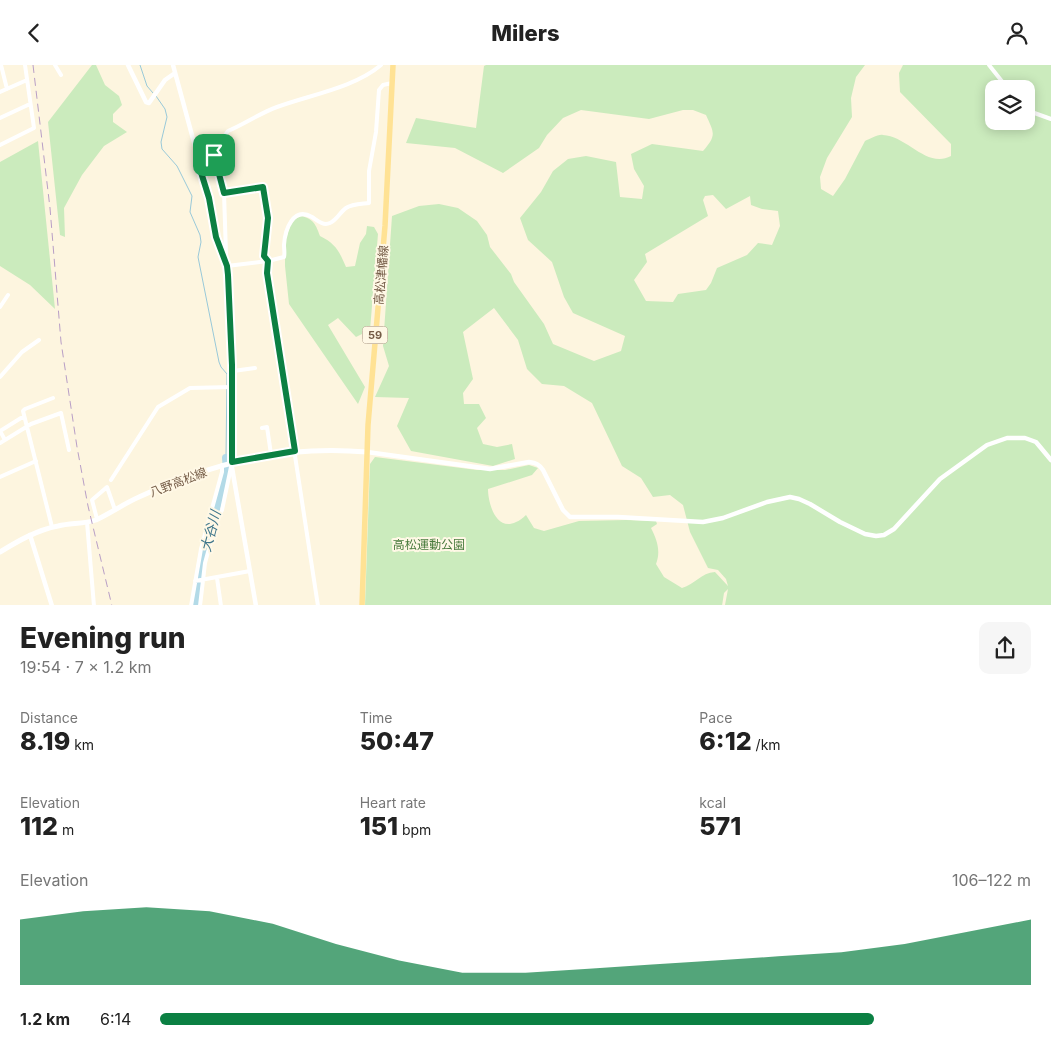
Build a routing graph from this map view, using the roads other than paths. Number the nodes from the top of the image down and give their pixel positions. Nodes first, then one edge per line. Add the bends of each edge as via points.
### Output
1 (0, 65) edge
2 (26, 65) edge
3 (56, 65) edge
4 (128, 65) edge
5 (173, 65) edge
6 (381, 65) edge
7 (393, 65) edge
8 (989, 65) edge
9 (175, 73) junction
10 (61, 75) dead end
11 (27, 80) junction
12 (1001, 80) edge
13 (393, 83) junction
14 (7, 89) junction
15 (0, 92) edge
16 (30, 103) junction
17 (1035, 113) edge
18 (0, 118) edge
19 (1051, 119) edge
20 (0, 145) edge
21 (214, 155) junction
22 (200, 169) junction
23 (224, 193) junction
24 (224, 257) junction
25 (268, 261) junction
26 (227, 266) junction
27 (8, 295) dead end
28 (0, 307) edge
29 (39, 340) dead end
30 (255, 367) dead end
31 (232, 371) junction
32 (0, 377) edge
33 (231, 387) junction
34 (53, 398) dead end
35 (24, 418) junction
36 (27, 427) junction
37 (262, 428) dead end
38 (0, 431) edge
39 (5, 440) junction
40 (0, 443) edge
41 (68, 449) dead end
42 (295, 451) junction
43 (368, 452) junction
44 (271, 454) junction
45 (1051, 460) edge
46 (36, 461) junction
47 (227, 463) junction
48 (0, 477) edge
49 (111, 480) dead end
50 (115, 509) junction
51 (97, 519) junction
52 (87, 522) junction
53 (52, 527) junction
54 (30, 535) junction
55 (0, 552) edge
56 (250, 571) junction
57 (217, 578) junction
58 (196, 580) junction
59 (202, 580) junction
60 (52, 605) edge
61 (94, 605) edge
62 (191, 605) edge
63 (200, 605) edge
64 (221, 605) edge
65 (256, 605) edge
66 (318, 605) edge
67 (362, 605) edge

1 - 14 street
2 - 11 street
3 - 10 street
4 - 9 street via 149,103
5 - 9 street
6 - 21 street via 365,76 276,107 228,131
7 - 13 main road, 高松津幡線 / 59
8 - 12 street
9 - 22 street
11 - 14 street
11 - 16 street
13 - 25 street via 383,85 379,90 369,171 369,203 347,208 326,224 299,214 290,223 284,257
13 - 43 main road, 高松津幡線 / 59
14 - 15 street
16 - 18 street
16 - 20 street via 34,128
17 - 19 street
21 - 22 street via 204,169
21 - 23 street
22 - 24 street
23 - 24 street
23 - 25 street via 263,187 268,218 264,256
24 - 26 street
25 - 26 street
25 - 42 street via 267,273
26 - 31 street
27 - 28 street
29 - 32 street via 22,352
30 - 31 street
31 - 33 street
33 - 47 street
33 - 49 street via 190,388 158,407
34 - 35 street via 25,409
35 - 36 street
35 - 38 street
36 - 39 street
36 - 41 street via 60,413
36 - 46 street
37 - 44 street via 267,427
38 - 39 street
39 - 40 street
42 - 43 main road, 八野高松線
42 - 44 main road, 八野高松線
42 - 66 street
43 - 45 street via 490,469 536,463 570,517 703,522 790,497 810,504 850,528 876,536 894,529 935,485 987,445 1007,438 1025,438 1036,442
43 - 67 main road, 高松津幡線 / 59
44 - 47 main road, 八野高松線
46 - 48 street
46 - 53 street
47 - 50 main road, 八野高松線
47 - 56 street
47 - 58 street via 201,549
47 - 59 street via 226,496 208,548
50 - 51 main road, 八野高松線
50 - 51 street via 107,487 92,500
51 - 52 main road, 八野高松線
52 - 53 main road, 八野高松線
52 - 61 street
53 - 54 main road, 八野高松線
54 - 55 main road, 八野高松線
54 - 60 street
56 - 57 street
56 - 65 street
57 - 59 street
57 - 64 street
58 - 59 street
58 - 62 street
59 - 63 street

